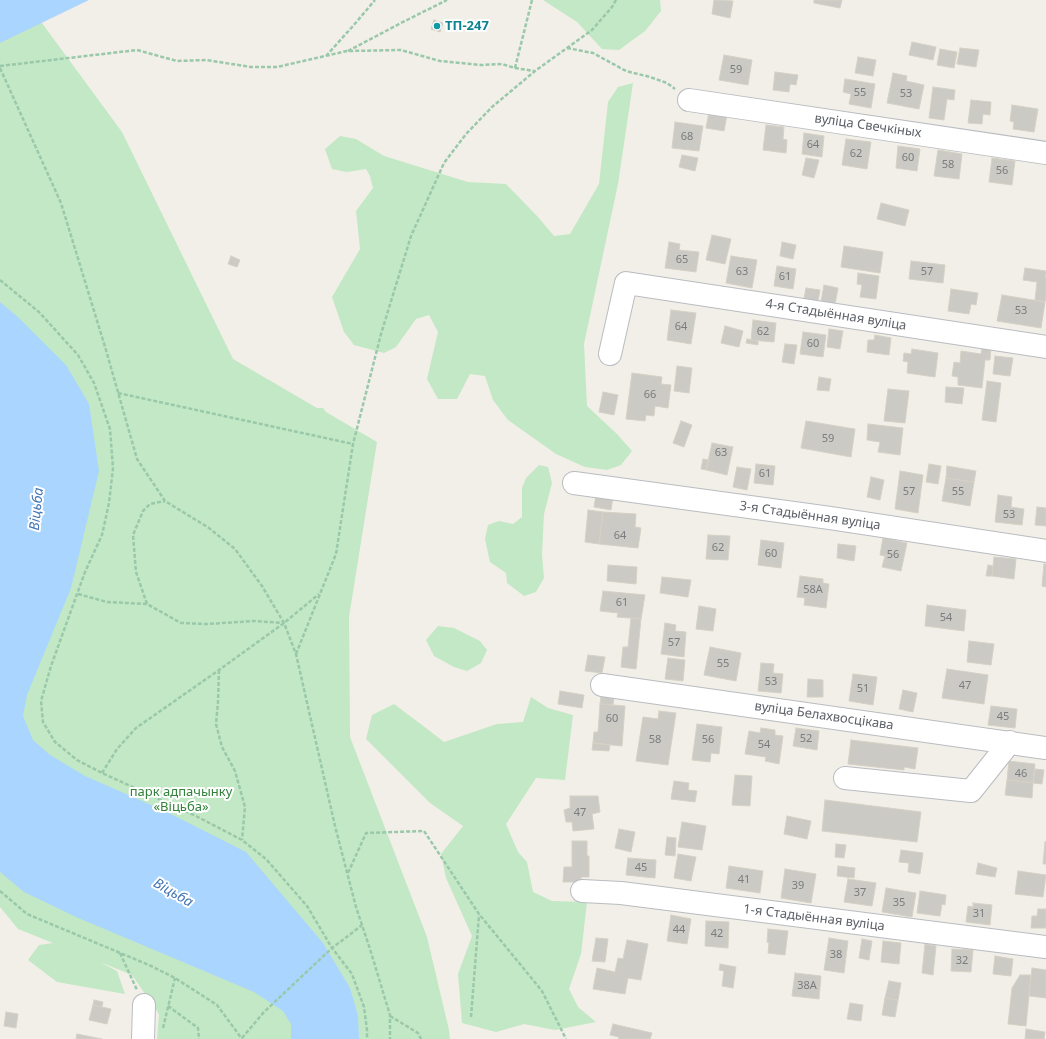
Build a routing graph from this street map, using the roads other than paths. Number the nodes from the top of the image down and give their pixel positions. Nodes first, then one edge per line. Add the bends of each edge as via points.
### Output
1 (689, 100) road end
2 (1046, 153) edge
3 (1046, 347) edge
4 (610, 354) dead end
5 (574, 482) dead end
6 (1046, 551) edge
7 (602, 685) dead end
8 (1010, 742) junction
9 (1046, 748) edge
10 (845, 778) dead end
11 (582, 892) dead end
12 (1046, 947) edge
13 (144, 1004) road end
14 (152, 1036) edge

1 - 2 street, вуліца Свечкіных
3 - 4 street, 4-я Стадыённая вуліца via 626,283
5 - 6 street, 3-я Стадыённая вуліца
7 - 8 street, вуліца Белахвосцікава
8 - 9 street, вуліца Белахвосцікава
8 - 10 street via 971,791
11 - 12 street, 1-я Стадыённая вуліца via 621,893
13 - 14 street

